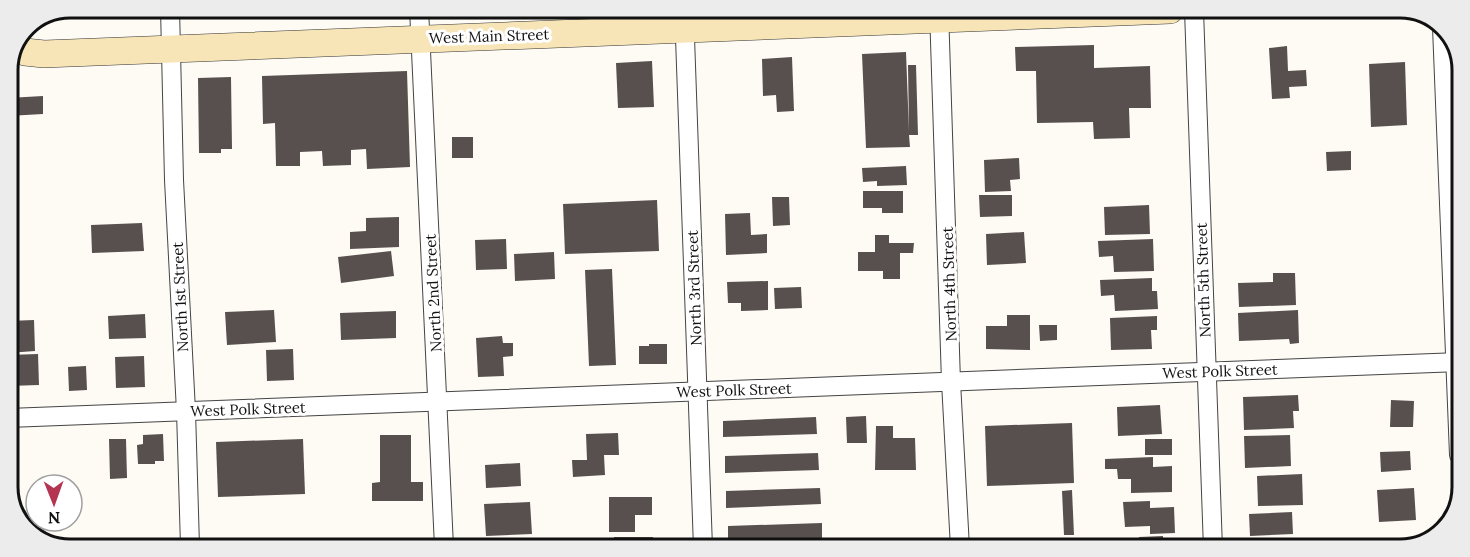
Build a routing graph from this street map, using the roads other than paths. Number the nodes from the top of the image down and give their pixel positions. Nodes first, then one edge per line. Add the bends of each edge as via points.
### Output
1 (170, 18) edge
2 (419, 18) edge
3 (735, 18) edge
4 (939, 18) edge
5 (1194, 18) edge
6 (684, 19) edge
7 (420, 39) junction
8 (1443, 40) edge
9 (171, 48) junction
10 (21, 53) edge
11 (1452, 236) edge
12 (1452, 362) edge
13 (1206, 372) junction
14 (951, 382) junction
15 (698, 392) junction
16 (438, 401) junction
17 (186, 411) junction
18 (18, 418) edge
19 (190, 539) edge
20 (444, 539) edge
21 (703, 539) edge
22 (960, 539) edge
23 (1213, 539) edge

1 - 9 street, North 1st Street
2 - 7 street, North 2nd Street
3 - 6 main road, West Main Street
4 - 14 street, North 4th Street
5 - 13 street, North 5th Street
6 - 7 main road, West Main Street
6 - 15 street, North 3rd Street
7 - 9 main road, West Main Street
7 - 16 street, North 2nd Street
8 - 11 street
9 - 10 main road, West Main Street
9 - 17 street, North 1st Street
12 - 13 street, West Polk Street
13 - 14 street, West Polk Street
13 - 23 street, North 5th Street
14 - 15 street, West Polk Street
14 - 22 street, North 4th Street
15 - 16 street, West Polk Street
15 - 21 street, North 3rd Street
16 - 17 street, West Polk Street
16 - 20 street, North 2nd Street
17 - 18 street, West Polk Street
17 - 19 street, North 1st Street

